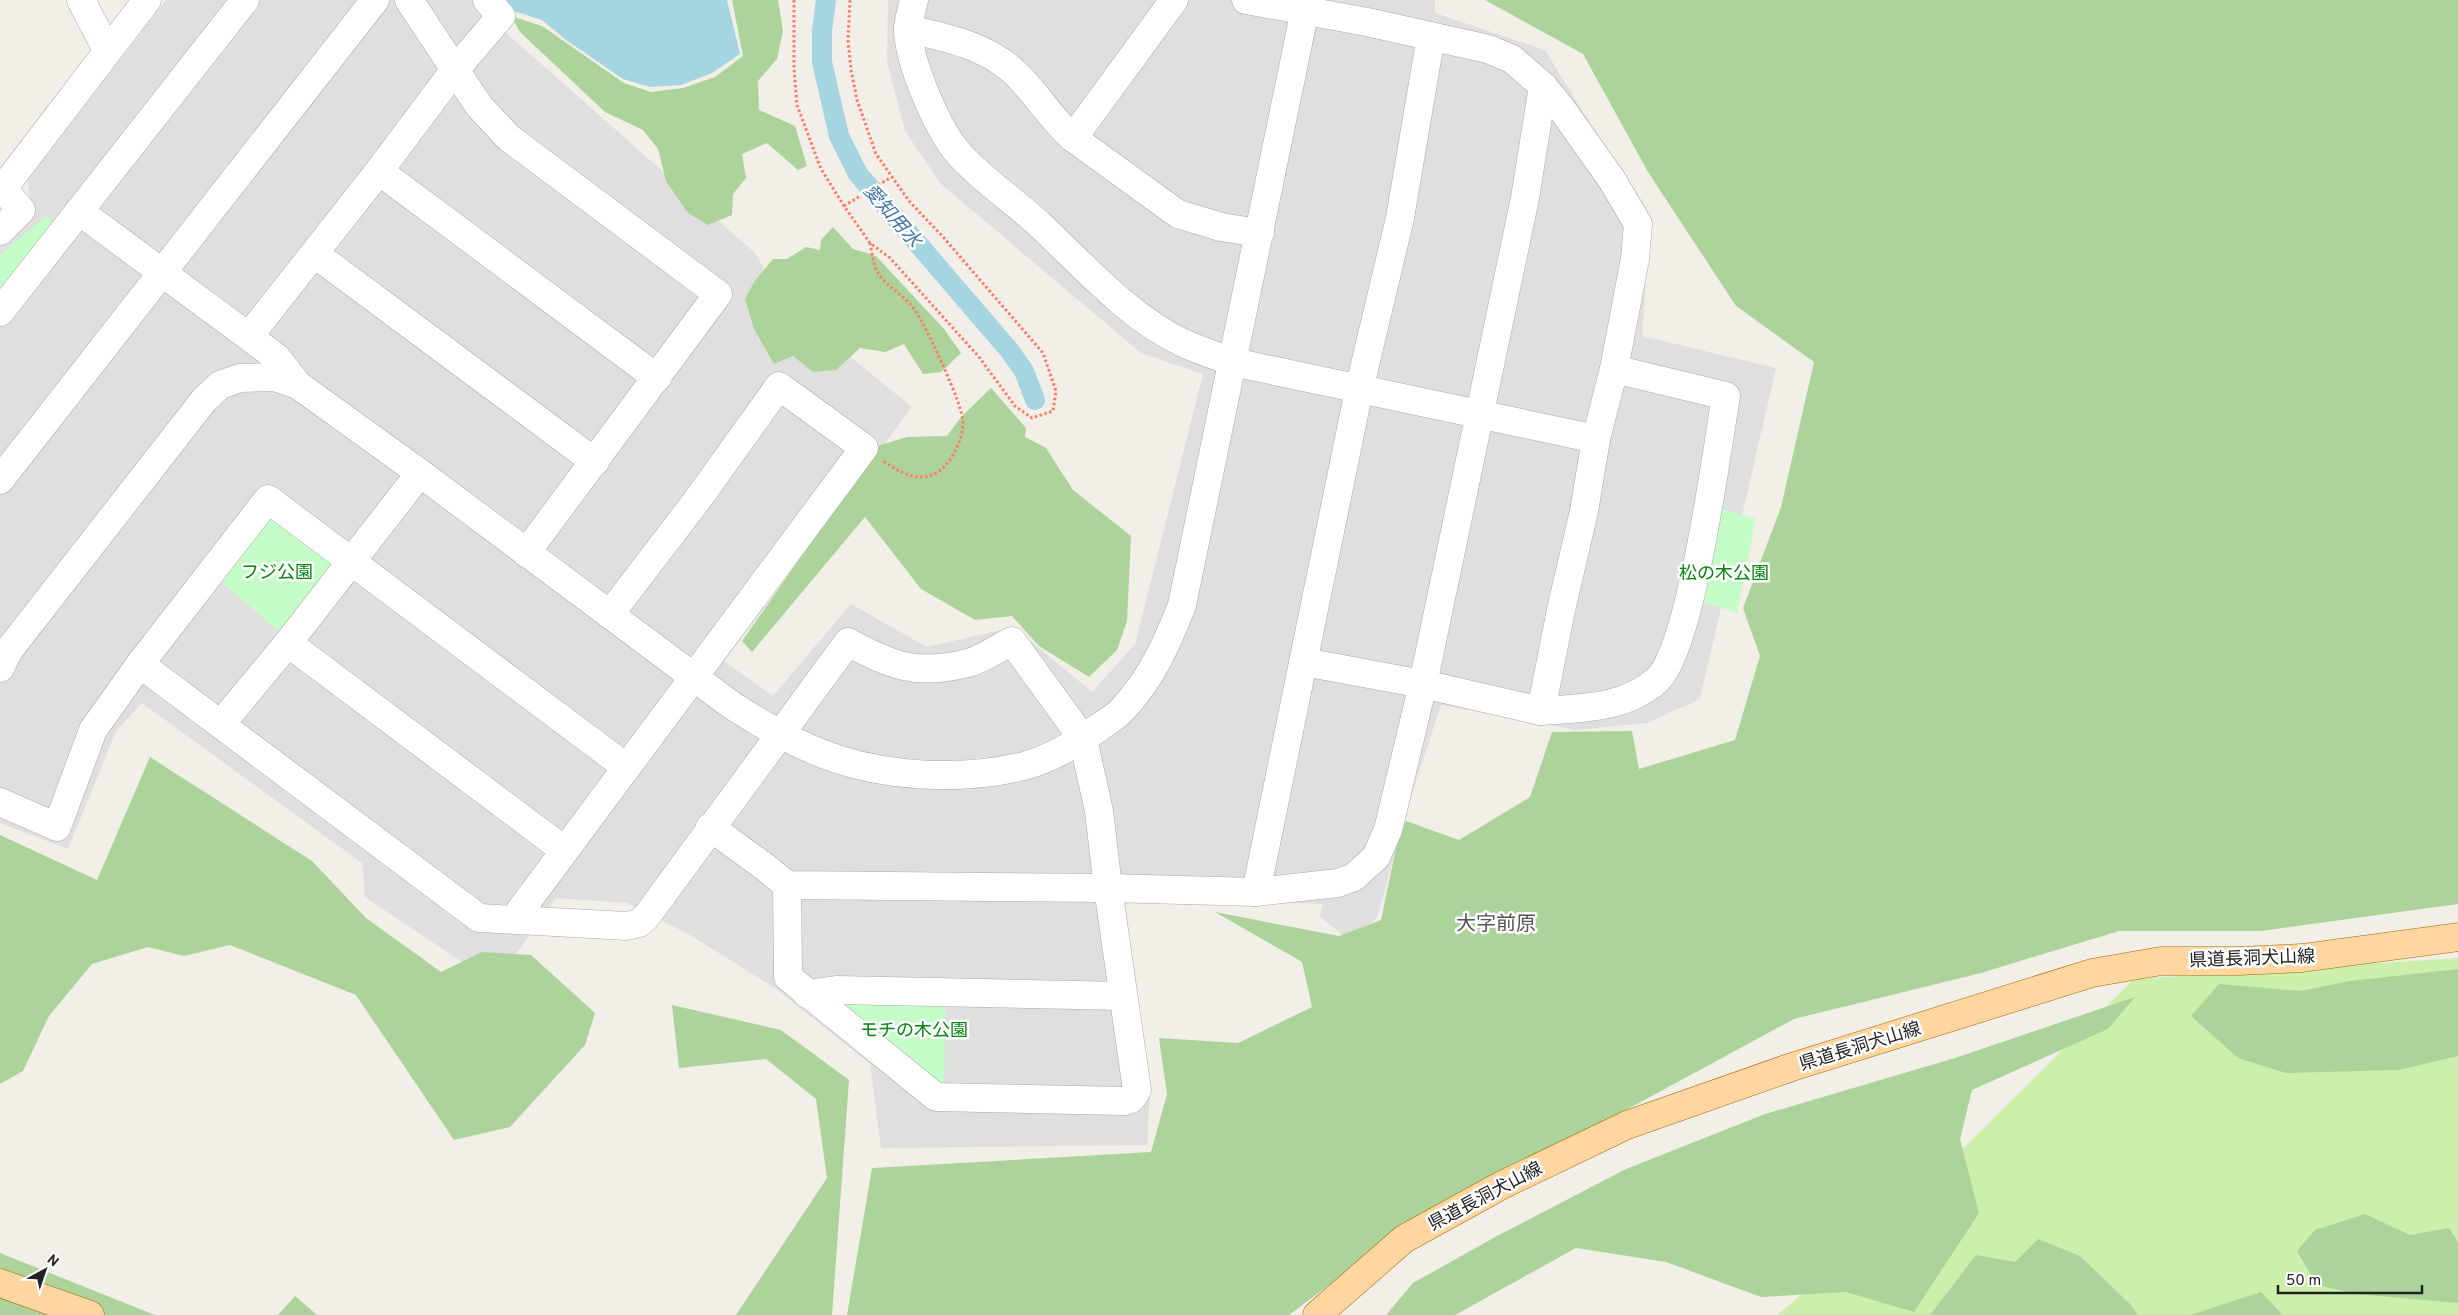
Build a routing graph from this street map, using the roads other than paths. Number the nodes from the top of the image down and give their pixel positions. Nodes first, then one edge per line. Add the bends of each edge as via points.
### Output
1 (81, 0) edge
2 (147, 0) edge
3 (245, 0) edge
4 (375, 0) edge
5 (409, 0) edge
6 (487, 0) edge
7 (914, 0) edge
8 (1174, 0) edge
9 (1246, 0) edge
10 (1306, 5) edge
11 (908, 29) junction
12 (1431, 36) junction
13 (107, 50) junction
14 (454, 71) junction
15 (1543, 86) junction
16 (1073, 138) junction
17 (379, 172) junction
18 (2, 186) edge
19 (79, 211) junction
20 (0, 231) edge
21 (1260, 232) junction
22 (315, 254) junction
23 (162, 272) junction
24 (0, 312) edge
25 (250, 336) junction
26 (1233, 362) junction
27 (1614, 369) junction
28 (657, 378) junction
29 (298, 385) junction
30 (1359, 390) junction
31 (1480, 414) junction
32 (1596, 439) junction
33 (595, 462) junction
34 (420, 473) junction
35 (0, 480) edge
36 (526, 553) junction
37 (352, 561) junction
38 (610, 614) junction
39 (288, 643) junction
40 (1304, 662) junction
41 (140, 664) junction
42 (0, 668) edge
43 (695, 678) junction
44 (1423, 684) junction
45 (1541, 711) junction
46 (220, 724) junction
47 (780, 736) junction
48 (1083, 738) junction
49 (626, 767) junction
50 (0, 802) edge
51 (710, 827) junction
52 (564, 850) junction
53 (786, 885) junction
54 (1108, 888) junction
55 (1256, 892) junction
56 (514, 919) junction
57 (2458, 937) edge
58 (807, 994) junction
59 (1123, 996) junction
60 (0, 1283) edge
61 (90, 1315) edge
62 (1317, 1315) edge

1 - 13 street
2 - 13 street
3 - 19 street
4 - 23 street
5 - 14 street
6 - 14 street via 501,16
7 - 11 street
8 - 16 street
9 - 10 street
10 - 12 street
10 - 21 street
11 - 16 street via 960,41 989,54 1021,78
11 - 26 street via 925,93 946,137 960,155 1141,318 1183,343
12 - 15 street via 1512,59
12 - 30 street via 1400,218
13 - 18 street
14 - 17 street
14 - 28 street via 479,106 509,138 718,294
15 - 27 street via 1612,180 1638,224 1635,259
15 - 31 street via 1525,198
16 - 21 street via 1178,214 1222,227
17 - 22 street
17 - 28 street
18 - 20 street via 21,210
19 - 23 street
19 - 24 street
21 - 26 street
22 - 25 street
22 - 33 street
23 - 25 street
23 - 35 street
25 - 29 street via 276,357
26 - 30 street
26 - 48 street via 1182,605 1167,644 1144,684 1121,712
27 - 32 street
27 - 45 street via 1726,396 1704,530 1678,639 1658,680 1642,692 1606,706
28 - 33 street
29 - 34 street
29 - 42 street via 275,377 240,378 220,385 204,400 9,650
30 - 31 street
30 - 40 street
31 - 32 street
31 - 44 street
32 - 45 street via 1584,511
33 - 36 street
34 - 36 street
34 - 37 street
36 - 38 street
37 - 39 street
37 - 41 street via 268,499
37 - 49 street
38 - 43 street
38 - 43 street via 779,386 864,448
39 - 46 street
39 - 52 street
40 - 44 street
40 - 55 street
41 - 46 street
41 - 50 street via 93,730 57,827
43 - 47 street
43 - 49 street
44 - 45 street
44 - 55 street via 1388,830 1376,857 1354,877 1338,883
46 - 56 street via 479,918
47 - 48 street via 838,759 918,774 978,774 1026,765
47 - 48 street via 848,642 884,662 920,670 969,663 1012,641
47 - 51 street
48 - 54 street via 1099,811
49 - 52 street
51 - 53 street
51 - 56 street via 639,923 627,926
52 - 56 street
53 - 54 street
53 - 58 street via 788,978
54 - 55 street
54 - 59 street
57 - 62 main road, 県道長洞犬山線 via 2302,958 2239,962 2161,960 2092,973 1792,1067 1627,1125 1502,1185 1404,1240
58 - 59 street via 836,990
58 - 59 street via 936,1097 1124,1101 1131,1099 1137,1090
60 - 61 main road

